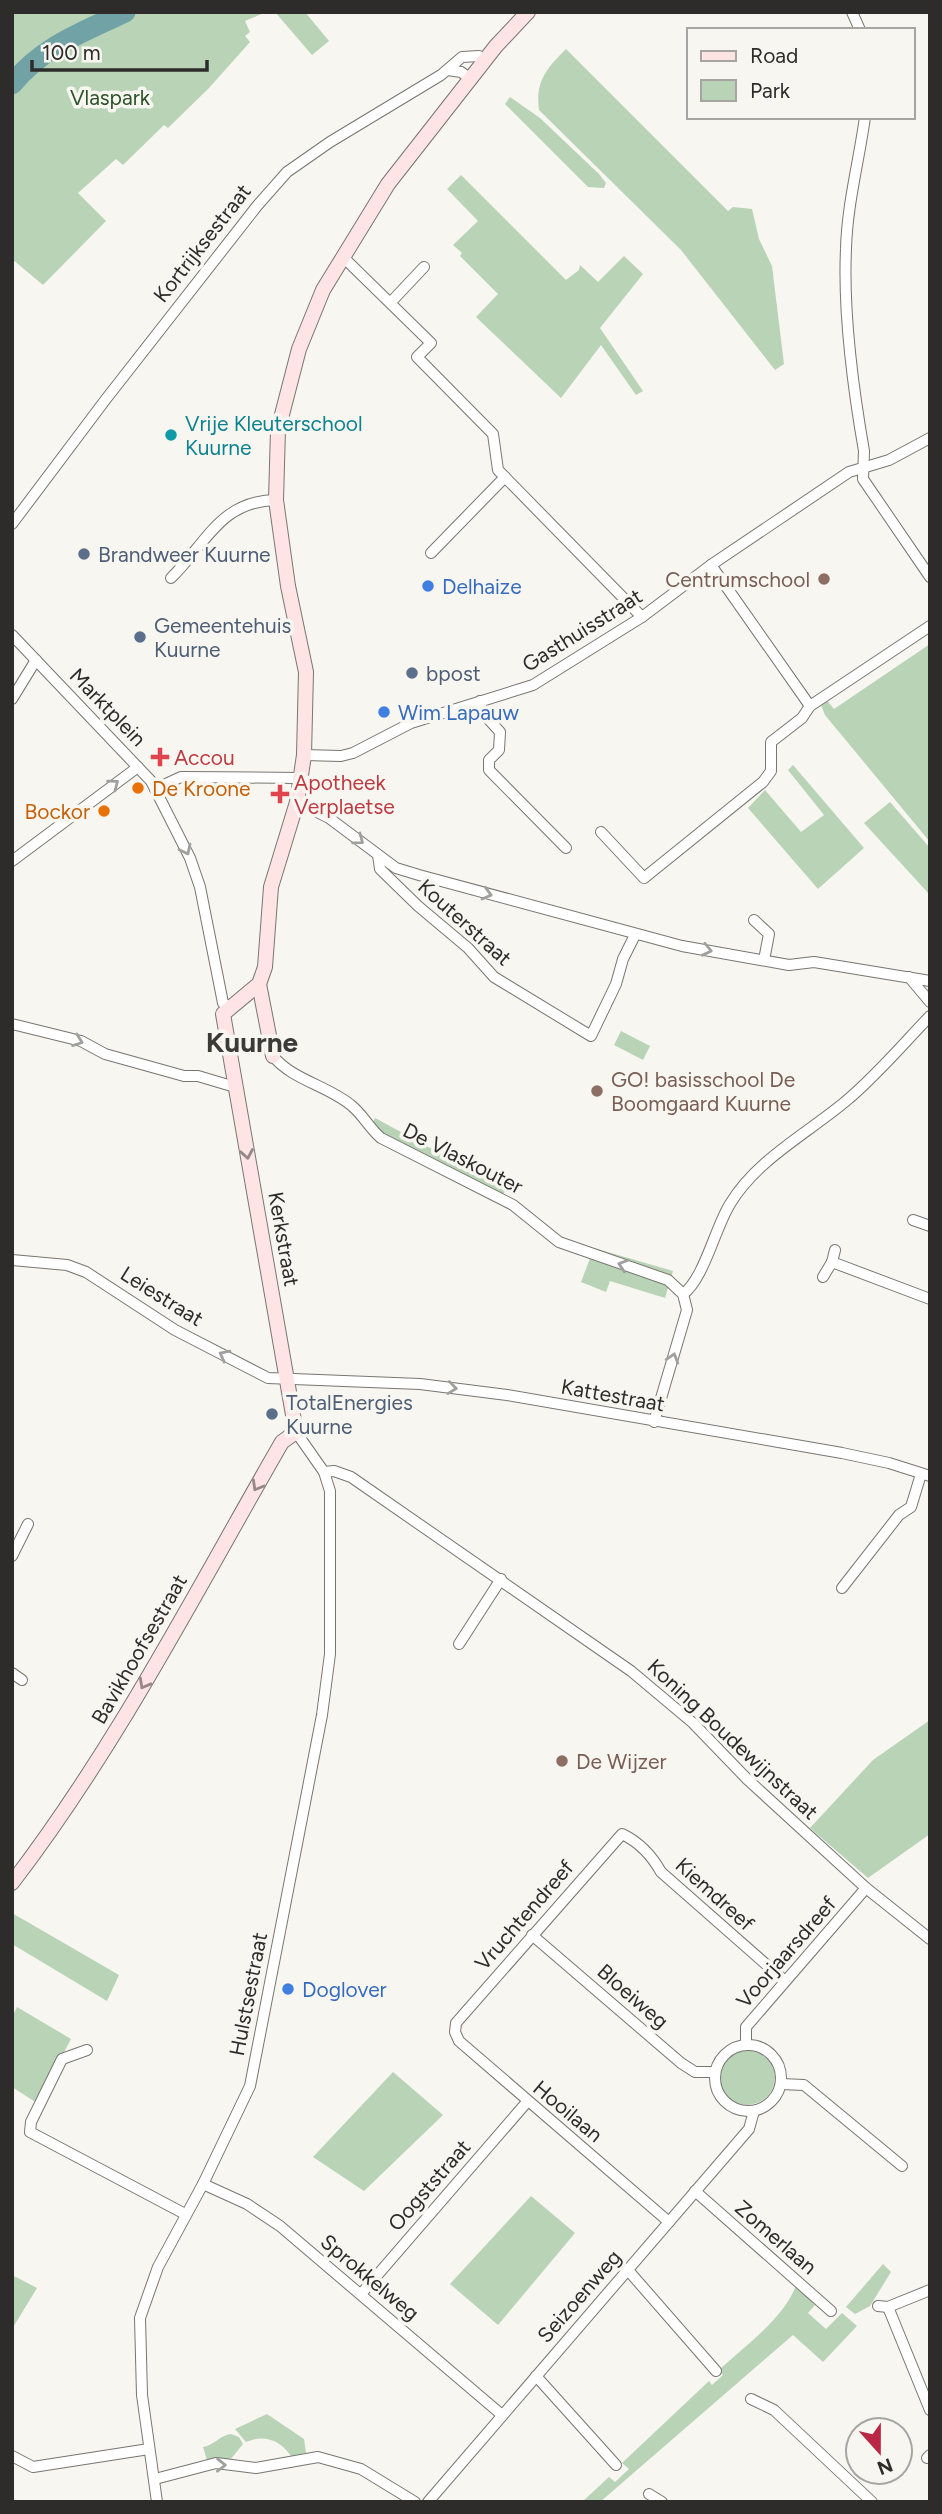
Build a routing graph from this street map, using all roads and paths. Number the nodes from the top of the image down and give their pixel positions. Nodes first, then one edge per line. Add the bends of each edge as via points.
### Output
1 (528, 12) edge
2 (852, 12) edge
3 (859, 28) edge
4 (484, 61) junction
5 (448, 70) junction
6 (471, 79) junction
7 (866, 119) edge
8 (342, 257) junction
9 (424, 267) dead end
10 (391, 302) junction
11 (930, 438) edge
12 (863, 468) junction
13 (505, 477) junction
14 (276, 500) junction
15 (12, 524) edge
16 (430, 552) dead end
17 (711, 565) junction
18 (930, 577) edge
19 (171, 578) dead end
20 (642, 617) junction
21 (930, 626) edge
22 (12, 635) edge
23 (36, 660) junction
24 (12, 699) edge
25 (480, 701) junction
26 (810, 706) junction
27 (304, 755) junction
28 (138, 766) junction
29 (301, 778) junction
30 (155, 789) junction
31 (297, 802) junction
32 (601, 832) dead end
33 (566, 848) dead end
34 (378, 855) junction
35 (12, 861) edge
36 (754, 920) dead end
37 (635, 935) junction
38 (764, 960) junction
39 (909, 977) junction
40 (930, 981) edge
41 (259, 984) junction
42 (930, 1002) edge
43 (229, 1007) junction
44 (930, 1016) edge
45 (12, 1024) edge
46 (273, 1056) joint
47 (235, 1087) junction
48 (913, 1220) dead end
49 (930, 1226) edge
50 (835, 1250) dead end
51 (12, 1260) edge
52 (832, 1262) junction
53 (823, 1277) dead end
54 (683, 1294) junction
55 (930, 1299) edge
56 (286, 1381) junction
57 (654, 1422) junction
58 (296, 1433) junction
59 (324, 1472) junction
60 (925, 1475) edge
61 (27, 1524) dead end
62 (12, 1556) edge
63 (501, 1580) junction
64 (842, 1588) dead end
65 (459, 1644) dead end
66 (622, 1834) joint
67 (12, 1883) edge
68 (866, 1888) junction
69 (531, 1935) junction
70 (930, 1939) edge
71 (785, 1981) junction
72 (456, 2023) joint
73 (746, 2045) junction
74 (87, 2050) dead end
75 (714, 2072) junction
76 (781, 2084) junction
77 (527, 2102) junction
78 (754, 2111) junction
79 (902, 2166) dead end
80 (203, 2184) junction
81 (695, 2191) junction
82 (186, 2214) junction
83 (669, 2222) junction
84 (627, 2269) junction
85 (930, 2290) edge
86 (361, 2294) junction
87 (831, 2312) dead end
88 (716, 2371) dead end
89 (536, 2376) junction
90 (751, 2399) dead end
91 (930, 2410) edge
92 (502, 2415) junction
93 (149, 2449) junction
94 (12, 2456) edge
95 (616, 2465) dead end
96 (155, 2479) junction
97 (649, 2494) dead end
98 (157, 2502) edge
99 (415, 2502) edge
100 (428, 2502) edge
101 (662, 2502) edge
102 (872, 2502) edge

1 - 4 street
2 - 3 street
4 - 5 street, Kortrijksestraat via 479,56 462,58
4 - 6 street
5 - 6 street
5 - 15 street, Kortrijksestraat via 330,142 271,189
6 - 8 street via 388,184
7 - 12 street via 846,249
8 - 10 street
8 - 14 street via 311,319 286,396 278,430
9 - 10 street
10 - 13 street via 431,343 418,357 493,434 498,470
11 - 12 street, Gasthuisstraat
12 - 17 street, Gasthuisstraat via 835,481
12 - 18 street via 863,479
13 - 16 street
13 - 20 street
14 - 19 street via 256,500 230,512
14 - 27 street via 286,579 306,672
17 - 20 street, Gasthuisstraat
17 - 26 street
20 - 25 street, Gasthuisstraat via 533,685
21 - 26 street
22 - 23 street, Marktplein
23 - 24 street
23 - 28 street, Marktplein
25 - 27 street, Gasthuisstraat via 411,723 353,753
25 - 33 street via 482,712 500,732 499,750 489,760 489,770
26 - 32 street via 772,742 771,771 763,782 643,878
27 - 29 street
28 - 30 street, Kerkstraat
35 -> 28 street, Marktplein
29 - 30 street via 181,777
29 - 31 street
30 -> 43 street, Kerkstraat via 200,887 223,1003
31 -> 34 street, Kouterstraat via 329,818
31 - 41 street via 271,887 265,967
34 -> 37 street, Kouterstraat via 396,868
34 - 37 street, Kouterstraat via 380,869 494,977 591,1036
36 - 38 street via 769,934
37 -> 38 street, Kouterstraat
38 - 39 street, Kouterstraat via 789,965 814,962
39 - 40 street, Kouterstraat
39 - 42 street
41 - 43 street
41 - 46 street
43 - 47 street, Kerkstraat via 223,1014
44 - 54 street via 849,1098 743,1187 722,1219 694,1283
45 -> 47 street via 81,1041 105,1054 170,1073
54 -> 46 street, De Vlaskouter via 668,1280 551,1238 523,1212 382,1138 353,1107
47 -> 56 street, Kerkstraat
48 - 49 street
50 - 52 street
56 -> 51 street, Leiestraat via 268,1378 175,1330 86,1272 67,1265
52 - 53 street
52 - 55 street
57 -> 54 street via 687,1310
56 -> 57 street, Kattestraat via 420,1384
56 - 58 street, Kerkstraat
57 - 60 street, Kattestraat via 842,1453
58 - 59 street, Kerkstraat
58 -> 67 street, Bavikhoofsestraat via 282,1442 112,1739
59 - 63 street, Koning Boudewijnstraat via 351,1477
59 - 80 street, Hulstsestraat via 330,1491 330,1646 312,1775 250,2086
60 - 64 street via 911,1507 899,1515
61 - 62 street
63 - 65 street
63 - 68 street, Koning Boudewijnstraat via 641,1679
66 - 69 street, Vruchtendreef
66 - 71 street, Kiemdreef via 632,1838 661,1872
68 - 70 street, Koning Boudewijnstraat
68 - 71 street, Voorjaarsdreef
69 - 72 street, Vruchtendreef
69 - 75 street, Bloeiweg via 681,2063 695,2072
71 - 73 street, Voorjaarsdreef via 746,2027
72 - 77 street, Hooilaan via 459,2041
73 - 75 street via 726,2053
73 - 76 street via 773,2056
74 - 82 street via 62,2059 30,2132
75 - 78 street via 717,2093 733,2108
76 - 78 street via 778,2094
76 - 79 street via 804,2085
77 - 83 street, Hooilaan
77 - 86 street, Oogststraat
78 - 81 street, Seizoenweg via 749,2129
80 - 82 street, Hulstsestraat
80 - 86 street, Sprokkelweg via 247,2204 280,2226
81 - 83 street, Seizoenweg
81 - 87 street, Zomerlaan
82 - 93 street, Hulstsestraat via 151,2280 140,2318 141,2384
83 - 84 street, Seizoenweg
84 - 88 street
84 - 89 street, Seizoenweg
85 - 91 street via 883,2306
86 - 92 street, Sprokkelweg
89 - 92 street, Seizoenweg
89 - 95 street
90 - 102 street via 774,2410
92 - 100 street, Seizoenweg
93 - 94 street via 33,2467
93 - 96 street, Hulstsestraat
96 - 98 street, Hulstsestraat
96 -> 99 street via 216,2463 257,2468 318,2457 361,2469
97 - 101 street

